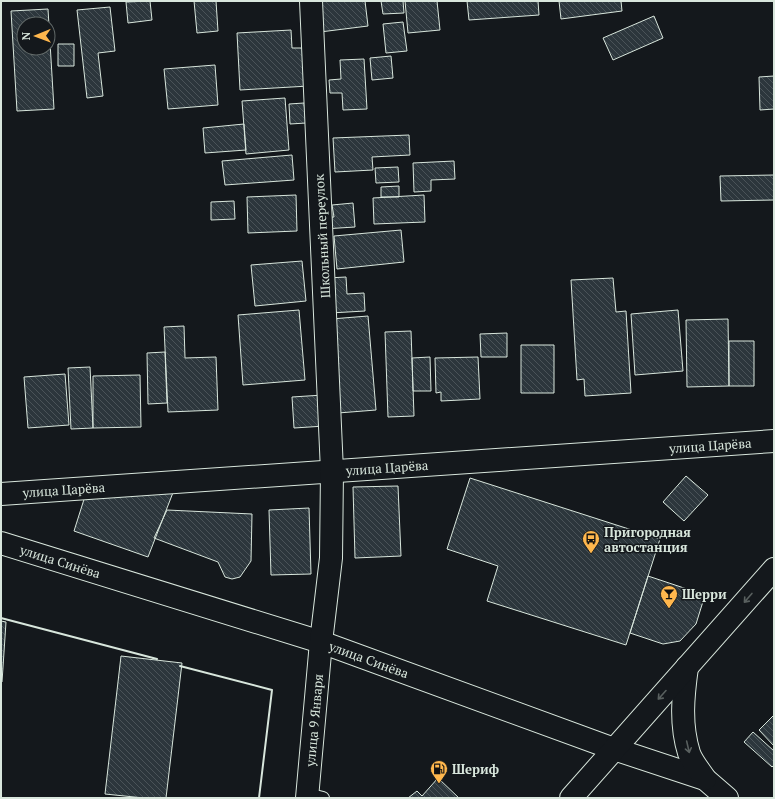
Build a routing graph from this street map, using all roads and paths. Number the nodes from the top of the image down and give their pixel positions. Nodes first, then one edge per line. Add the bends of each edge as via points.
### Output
1 (311, 1) edge
2 (774, 441) edge
3 (332, 471) junction
4 (1, 494) edge
5 (1, 542) edge
6 (774, 568) edge
7 (321, 642) junction
8 (687, 666) junction
9 (614, 749) junction
10 (705, 779) junction
11 (313, 797) edge
12 (570, 798) edge
13 (727, 798) edge

1 - 3 street, Школьный переулок
2 - 3 street, улица Царёва
3 - 4 street, улица Царёва
3 - 7 street, Школьный переулок via 331,558
5 - 7 street, улица Синёва
6 -> 8 street
7 - 9 street, улица Синёва
7 - 11 street, улица 9 Января
8 -> 9 street
8 -> 10 street via 683,726 690,754
9 - 10 street, улица Синёва
9 - 12 street
10 - 13 street, улица Синёва

